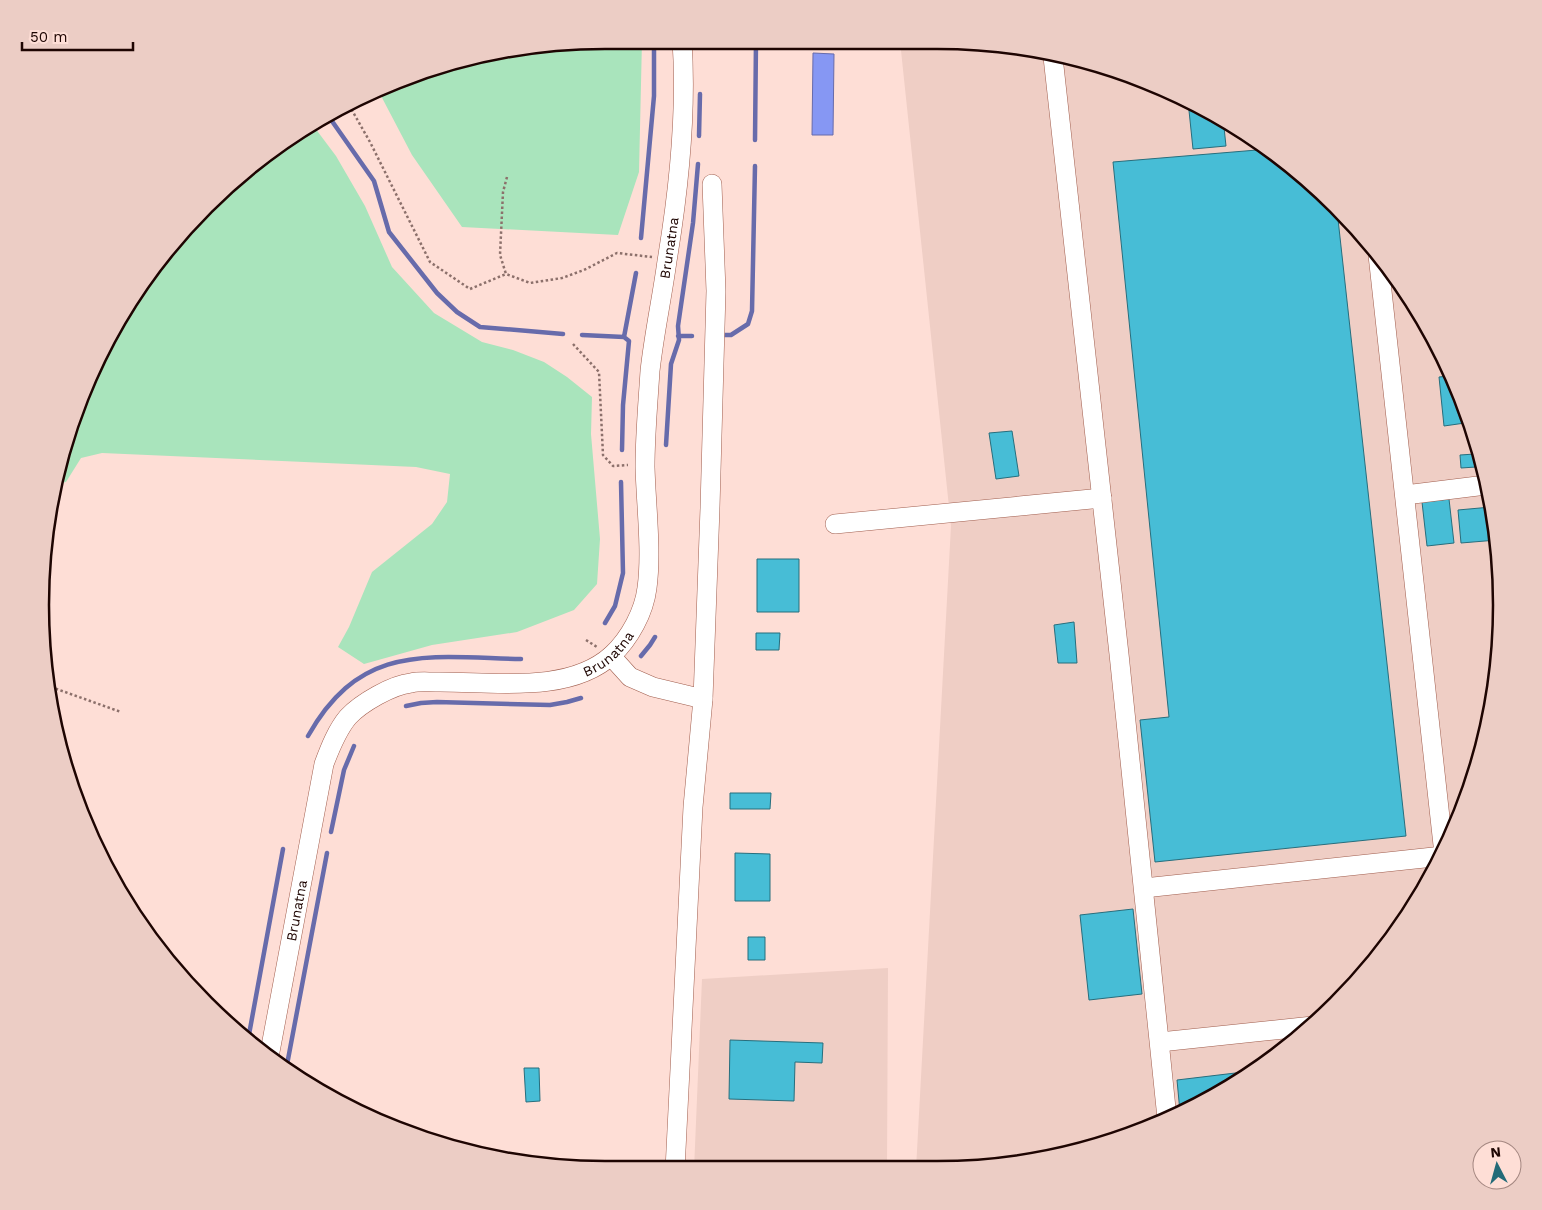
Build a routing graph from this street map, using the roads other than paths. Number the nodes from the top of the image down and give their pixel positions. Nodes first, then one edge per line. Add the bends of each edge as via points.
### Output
1 (682, 49) edge
2 (1053, 61) edge
3 (712, 184) dead end
4 (1379, 268) edge
5 (1480, 486) edge
6 (1404, 495) junction
7 (1102, 498) junction
8 (835, 524) dead end
9 (601, 652) junction
10 (703, 699) junction
11 (1442, 838) edge
12 (1433, 856) edge
13 (1144, 888) junction
14 (1299, 1028) edge
15 (1160, 1042) junction
16 (270, 1049) edge
17 (1167, 1111) edge
18 (675, 1161) edge

1 - 9 street, Brunatna via 681,148 647,409 647,590 635,624 624,642
2 - 7 street
3 - 10 street via 716,291
4 - 6 street
5 - 6 street
6 - 11 street
7 - 8 street
7 - 13 street
9 - 10 street via 630,677 654,687
9 - 16 street, Brunatna via 582,673 560,680 536,683 410,682 367,701 348,718 333,740 324,764
10 - 18 street via 693,807
12 - 13 street
13 - 15 street
14 - 15 street
15 - 17 street

